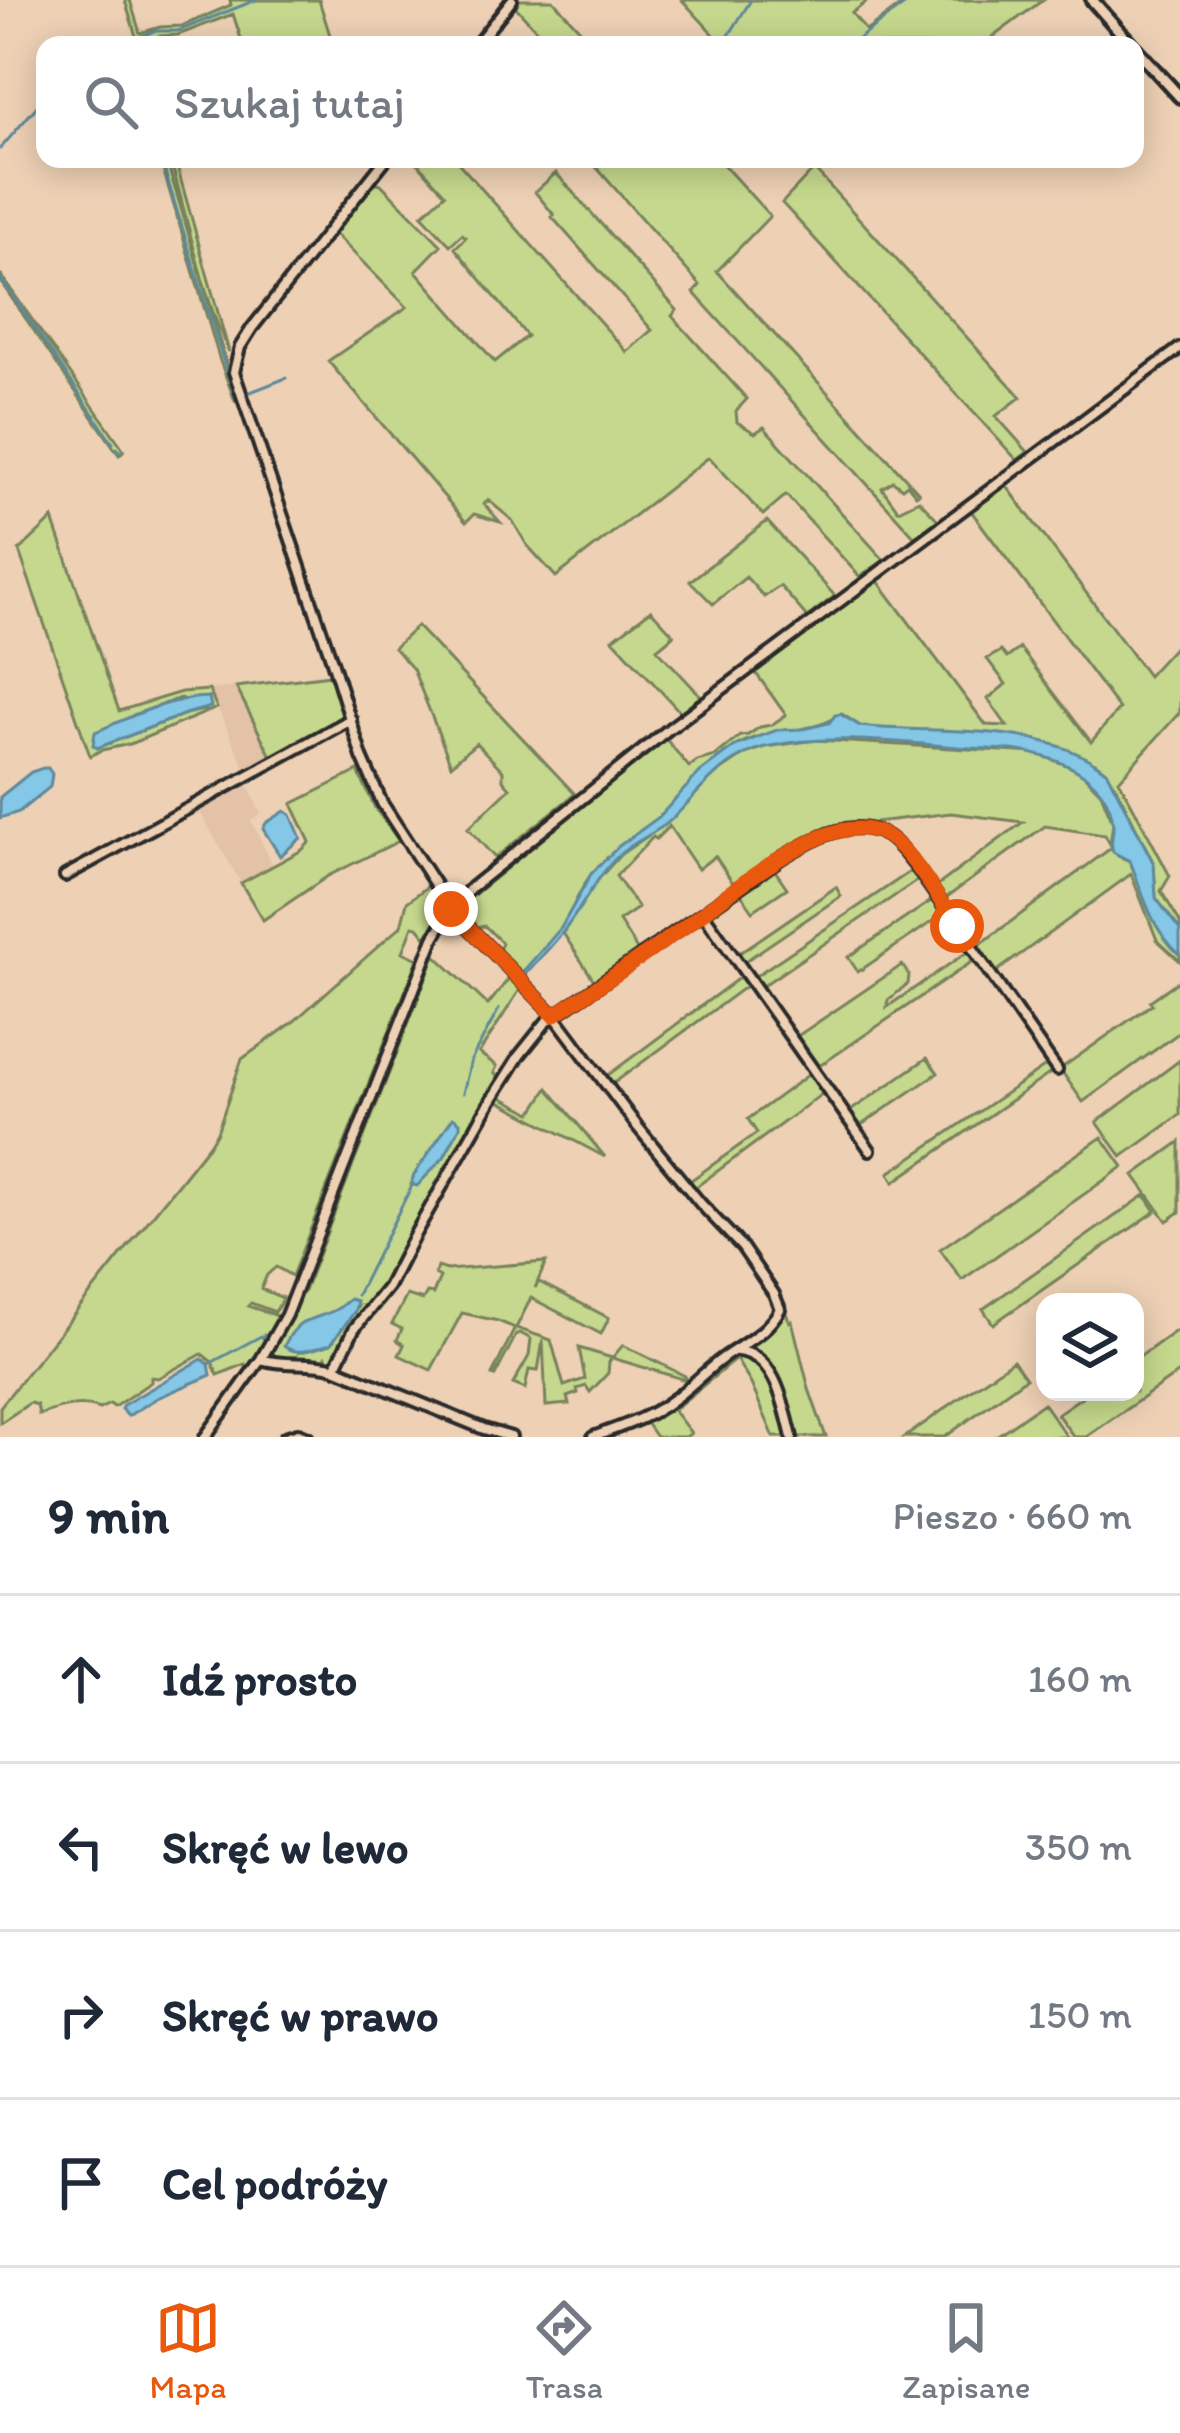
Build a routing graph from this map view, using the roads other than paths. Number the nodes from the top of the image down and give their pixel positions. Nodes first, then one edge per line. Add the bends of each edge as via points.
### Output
1 (512, 0) edge
2 (1092, 0) edge
3 (483, 36) edge
4 (1125, 36) edge
5 (1144, 57) edge
6 (1180, 98) edge
7 (379, 168) edge
8 (1180, 348) edge
9 (351, 719) junction
10 (65, 876) dead end
11 (451, 909) junction
12 (703, 913) junction
13 (554, 1015) junction
14 (1057, 1070) dead end
15 (869, 1150) dead end
16 (736, 1351) junction
17 (261, 1359) junction
18 (335, 1368) junction
19 (205, 1437) edge
20 (285, 1437) edge
21 (308, 1437) edge
22 (511, 1437) edge
23 (593, 1437) edge
24 (792, 1437) edge

1 - 3 street
2 - 4 street
5 - 6 street
7 - 9 street via 252,328 234,372
8 - 11 street via 670,728
9 - 10 street
9 - 11 street via 374,788
11 - 13 street
11 - 17 street via 288,1311
12 - 13 street
12 - 14 street via 821,837 852,829 887,836
12 - 15 street
13 - 16 street via 774,1294 778,1314
13 - 18 street via 492,1099
16 - 23 street via 669,1404
16 - 24 street via 765,1365
17 - 18 street
17 - 19 street
18 - 22 street
20 - 21 street

